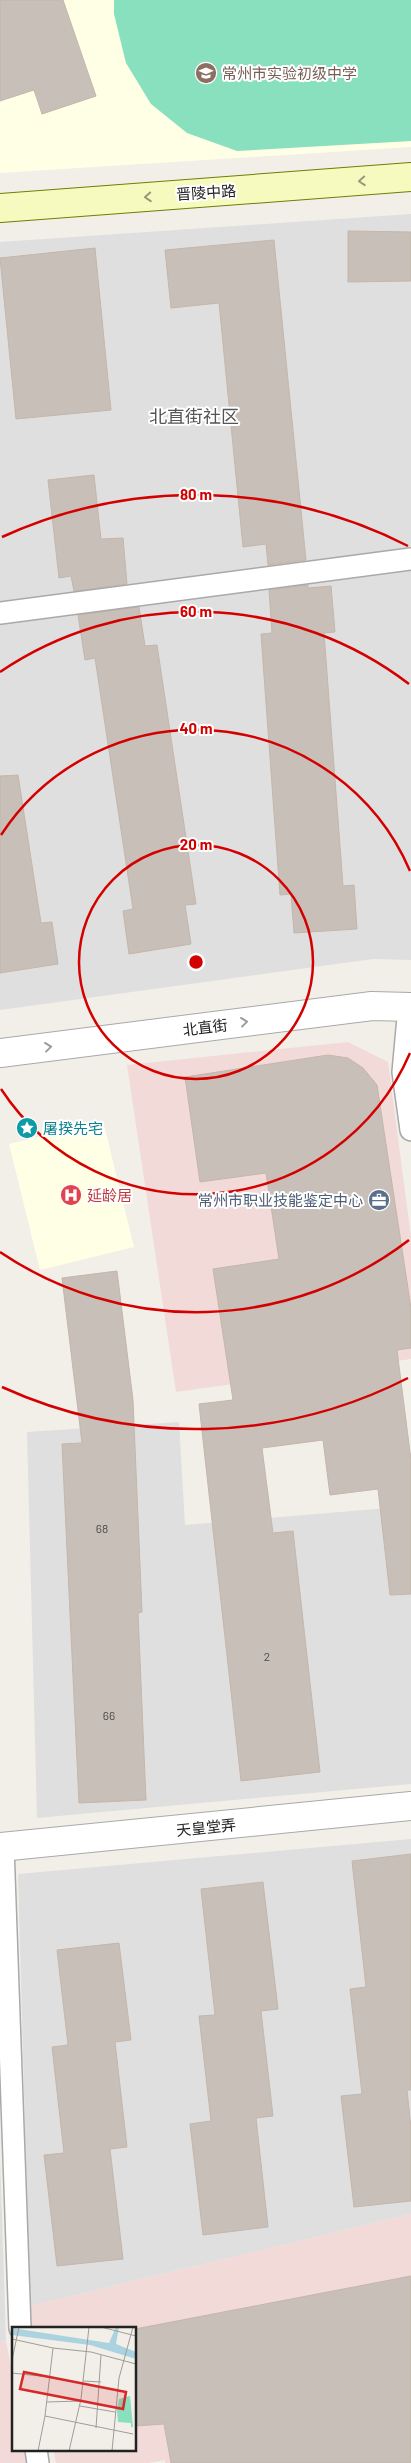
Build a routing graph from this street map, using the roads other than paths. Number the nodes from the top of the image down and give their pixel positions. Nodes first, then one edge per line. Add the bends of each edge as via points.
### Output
1 (411, 177) edge
2 (0, 208) edge
3 (411, 559) edge
4 (0, 613) edge
5 (410, 1007) edge
6 (0, 1053) edge
7 (411, 1130) edge
8 (411, 1806) edge
9 (2, 1847) edge
10 (20, 2327) edge
11 (36, 2450) edge
12 (38, 2463) edge

1 -> 2 main road, 晋陵中路
3 - 4 lane
6 -> 5 street, 北直街 via 372,1006
5 - 7 lane via 403,1072
8 - 9 street, 天皇堂弄
9 - 10 lane
11 - 12 lane

